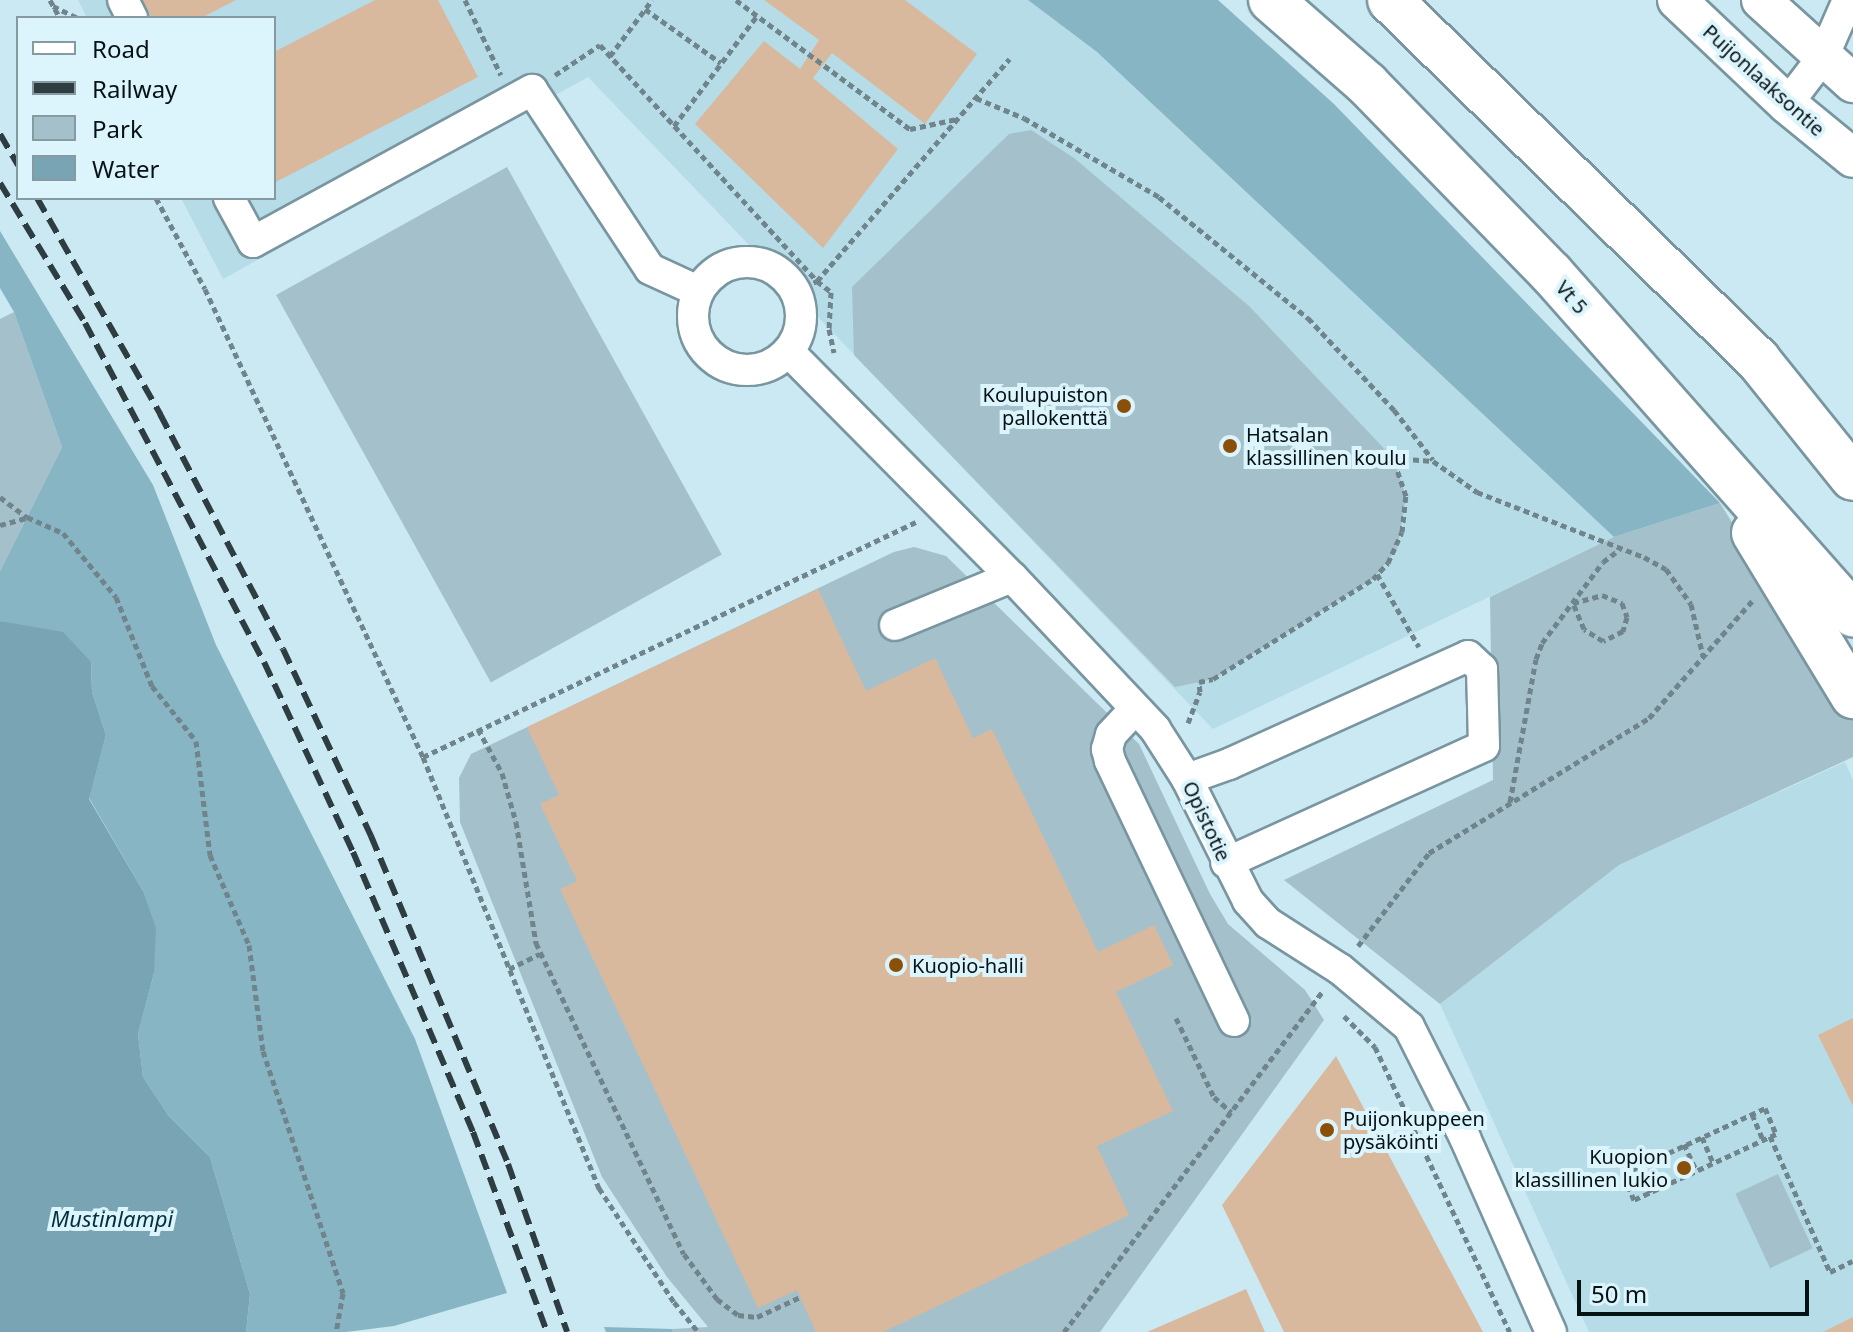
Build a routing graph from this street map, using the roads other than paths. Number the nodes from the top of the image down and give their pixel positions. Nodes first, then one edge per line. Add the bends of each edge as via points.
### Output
1 (1271, 0) edge
2 (1390, 0) edge
3 (1677, 0) edge
4 (1761, 0) edge
5 (1848, 0) edge
6 (1823, 57) junction
7 (1853, 83) edge
8 (1787, 104) junction
9 (1853, 158) edge
10 (230, 200) edge
11 (698, 291) junction
12 (789, 352) junction
13 (1758, 360) junction
14 (1853, 439) edge
15 (1699, 443) junction
16 (1853, 478) edge
17 (1012, 577) junction
18 (1853, 614) edge
19 (895, 625) dead end
20 (1853, 696) edge
21 (1135, 709) junction
22 (1187, 779) junction
23 (1226, 863) junction
24 (1234, 1021) dead end
25 (1551, 1332) edge

1 - 15 highway, Vt 5 via 1367,84 1551,273
2 - 13 highway
3 - 8 main road, Puijonlaaksontie
4 - 6 main road
5 - 6 street
6 - 7 main road
6 - 8 street
8 - 9 main road, Puijonlaaksontie
10 - 11 street via 253,242 522,95 650,269
11 - 12 street via 693,326 704,350 724,367 759,370
11 - 12 street via 721,268 746,262 770,267 806,286 801,322
12 - 17 street, Opistotie
13 - 14 highway
13 - 16 highway
15 - 18 highway, Vt 5
15 - 20 highway
17 - 19 street
17 - 21 street, Opistotie
21 - 22 street, Opistotie via 1173,753
21 - 24 street via 1111,735 1110,761
22 - 23 street, Opistotie
22 - 23 street via 1468,656 1482,669 1484,746
23 - 25 street, Opistotie via 1268,923 1340,969 1409,1027

